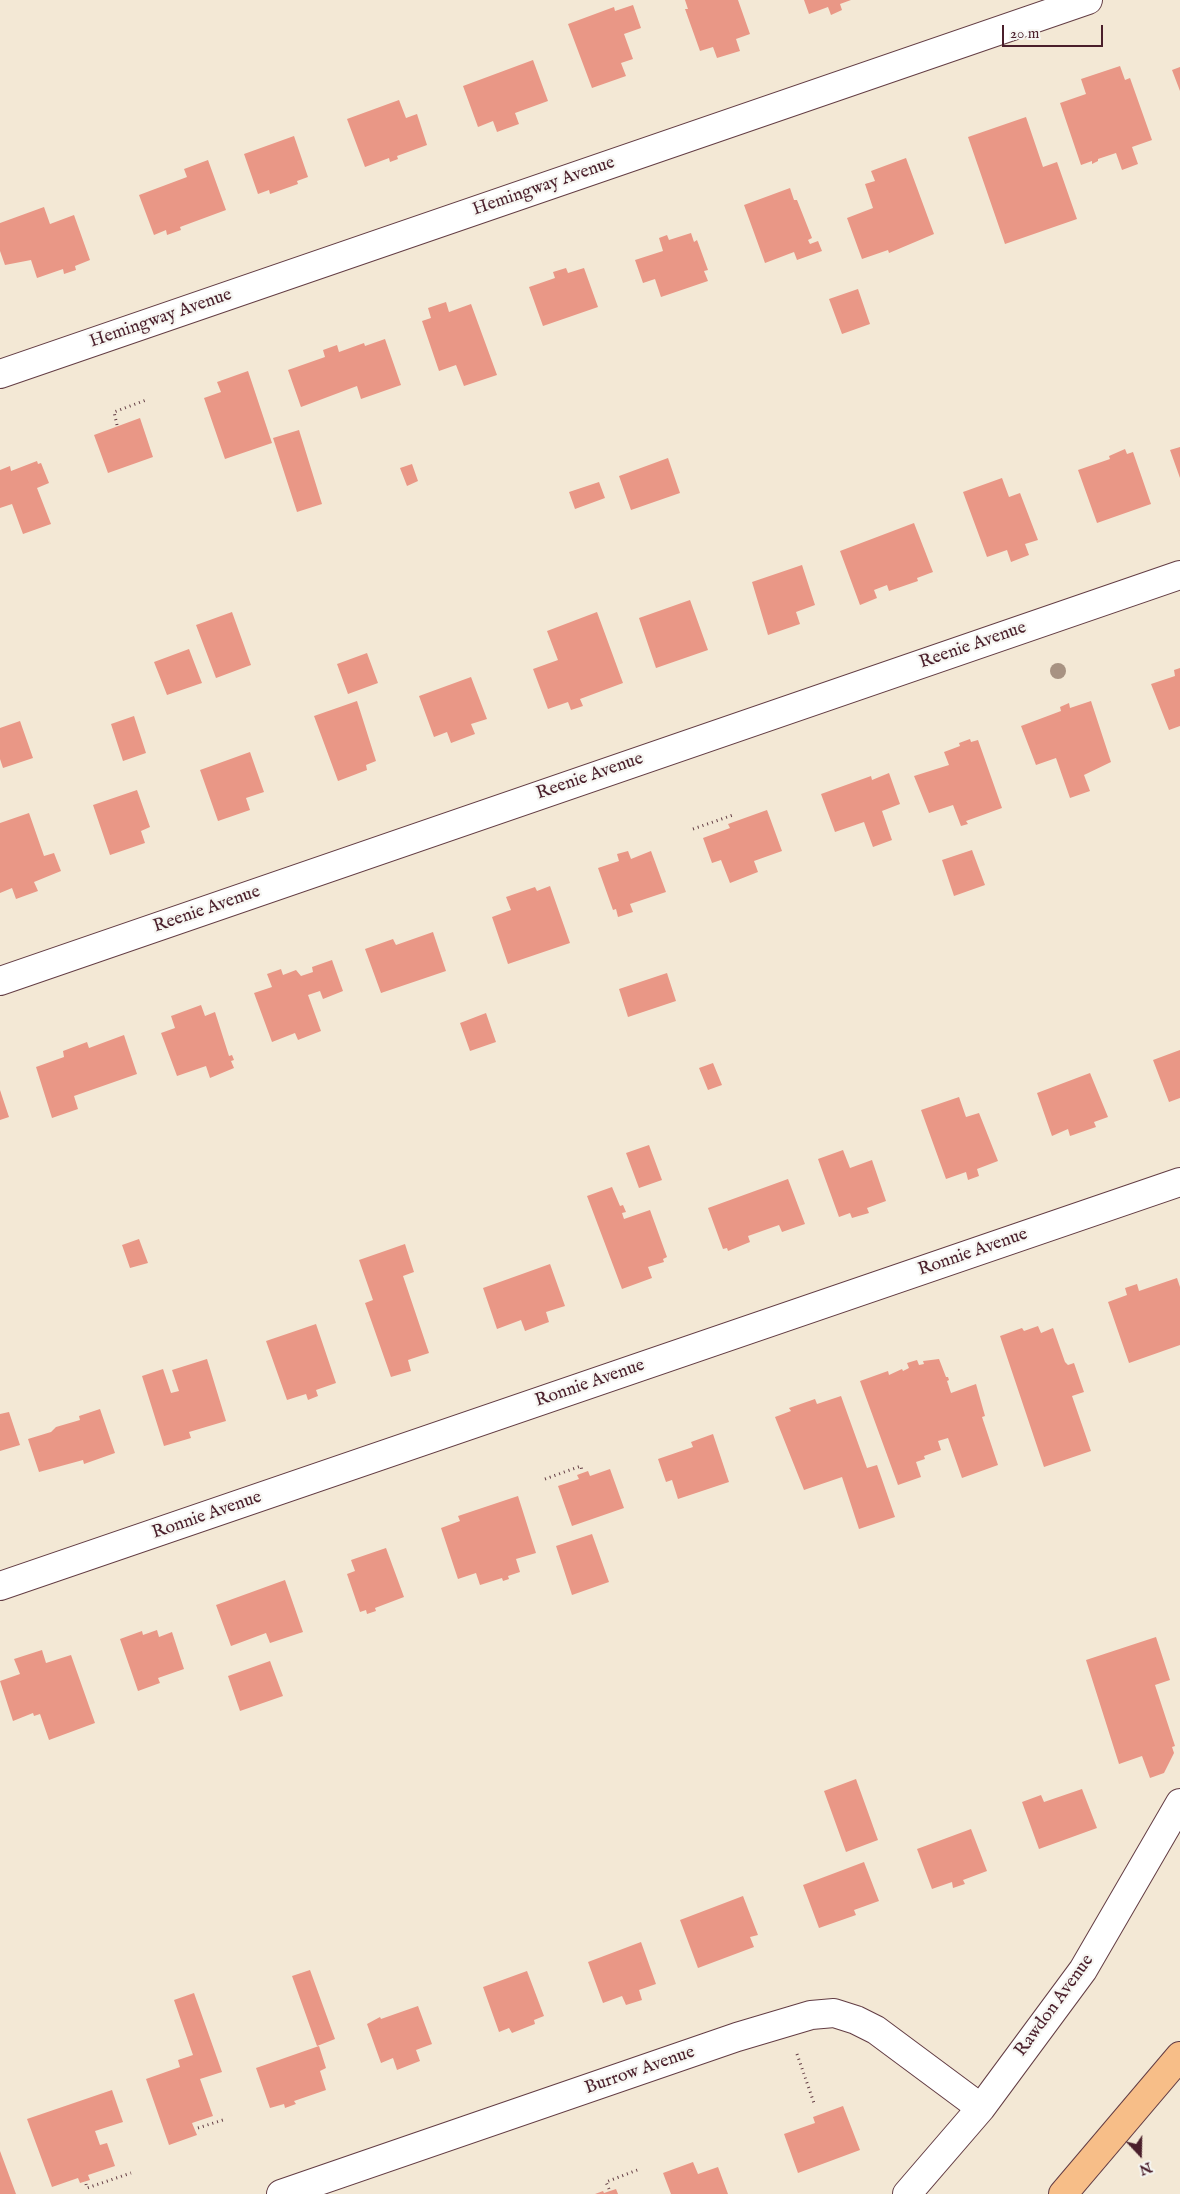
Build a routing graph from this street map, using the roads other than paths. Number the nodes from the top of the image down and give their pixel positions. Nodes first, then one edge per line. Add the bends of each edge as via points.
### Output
1 (1088, 0) edge
2 (0, 374) edge
3 (1180, 575) edge
4 (0, 981) edge
5 (1180, 1182) edge
6 (0, 1586) edge
7 (1180, 1803) edge
8 (1180, 2056) edge
9 (981, 2108) junction
10 (281, 2194) edge
11 (907, 2194) edge
12 (1063, 2194) edge

1 - 2 street, Hemingway Avenue
3 - 4 street, Reenie Avenue
5 - 6 street, Ronnie Avenue
7 - 9 street, Rawdon Avenue via 1084,1970
8 - 12 highway
9 - 10 street, Burrow Avenue via 876,2030 834,2013 811,2015
9 - 11 street, Rawdon Avenue

